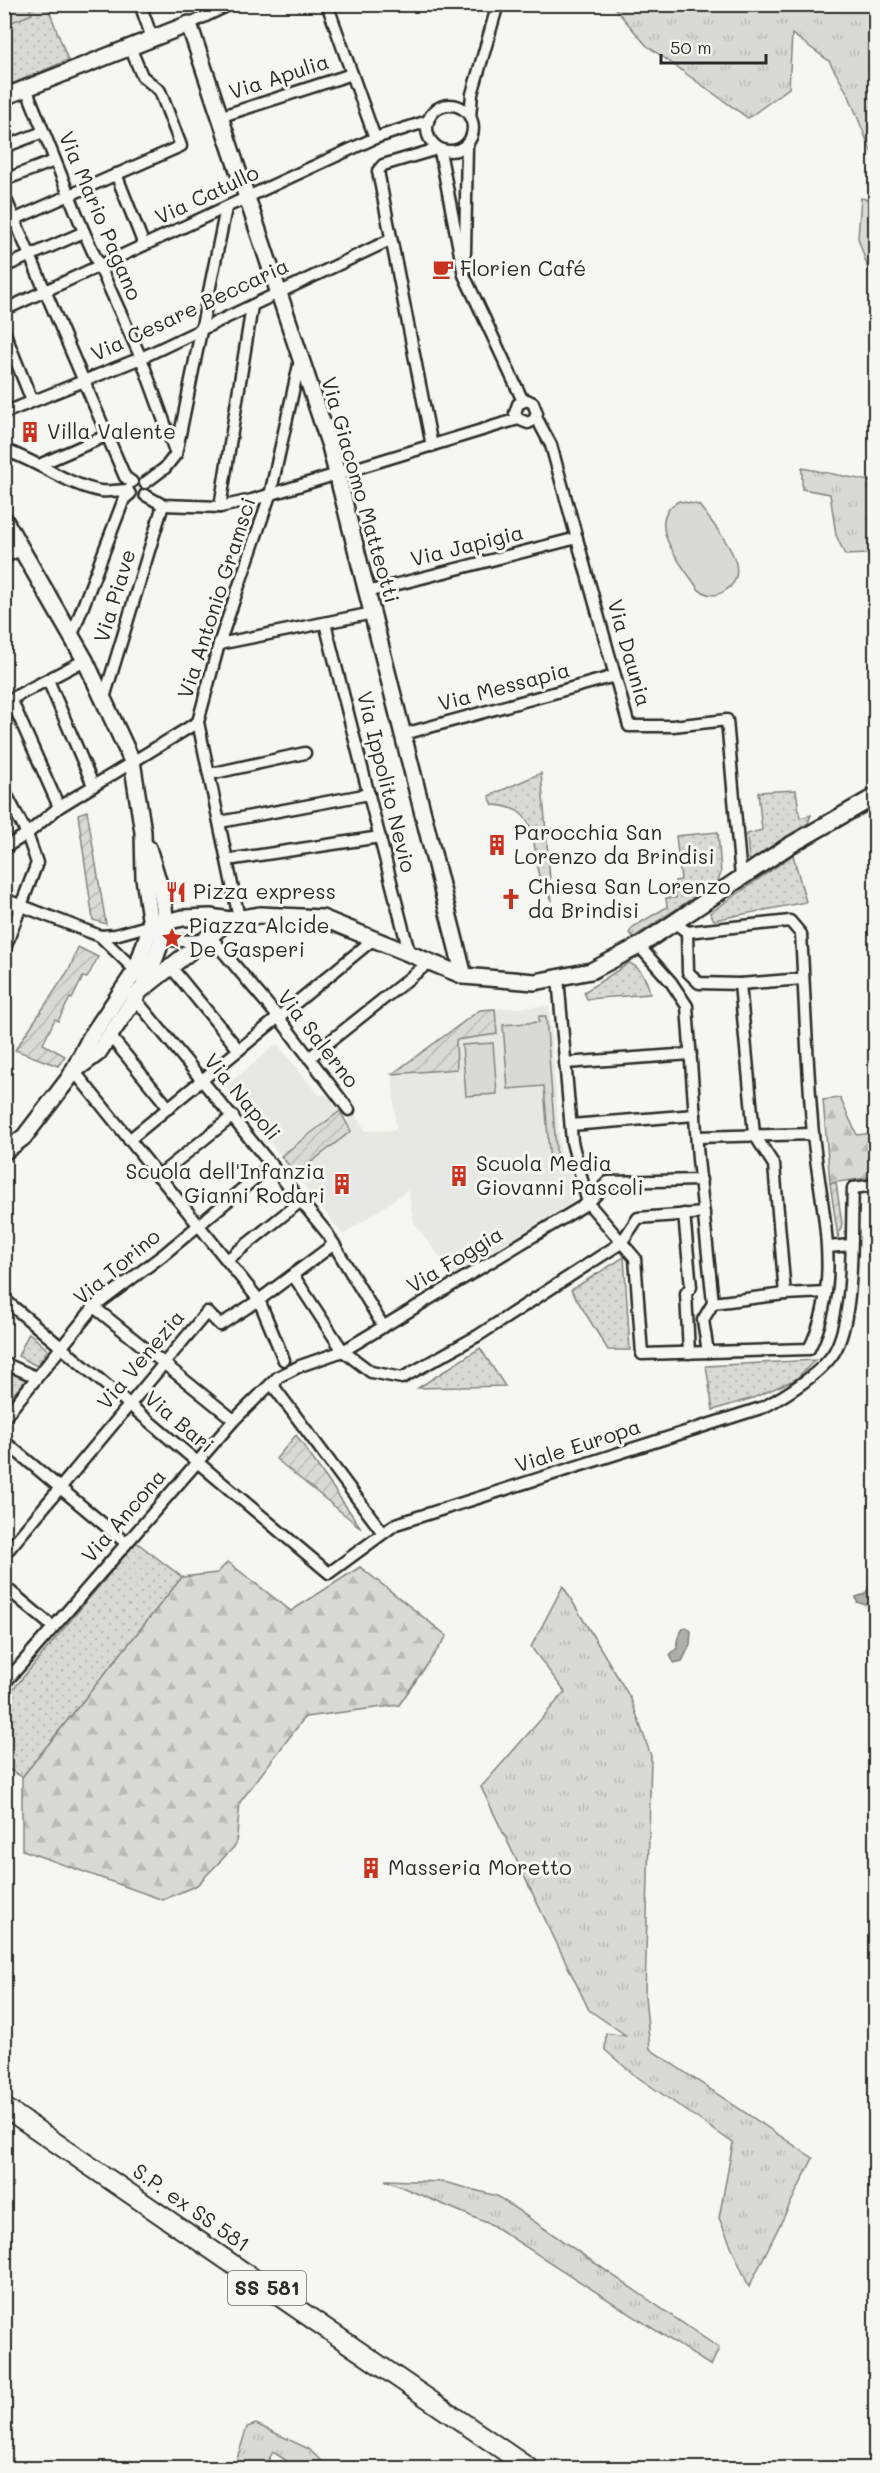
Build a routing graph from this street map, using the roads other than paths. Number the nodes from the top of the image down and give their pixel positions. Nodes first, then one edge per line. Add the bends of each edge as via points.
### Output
1 (140, 4) edge
2 (231, 4) edge
3 (327, 4) edge
4 (498, 4) edge
5 (189, 24) junction
6 (152, 38) junction
7 (130, 47) junction
8 (352, 74) junction
9 (26, 88) junction
10 (473, 88) junction
11 (4, 97) edge
12 (452, 105) junction
13 (219, 117) junction
14 (470, 117) junction
15 (428, 121) junction
16 (43, 132) junction
17 (375, 138) junction
18 (467, 144) junction
19 (4, 147) edge
20 (439, 150) junction
21 (54, 160) junction
22 (117, 174) junction
23 (4, 180) edge
24 (4, 195) edge
25 (70, 196) junction
26 (246, 198) junction
27 (226, 208) junction
28 (16, 219) junction
29 (4, 224) edge
30 (84, 232) junction
31 (390, 240) junction
32 (144, 245) junction
33 (31, 255) junction
34 (4, 267) edge
35 (100, 267) junction
36 (464, 275) junction
37 (279, 291) junction
38 (47, 292) junction
39 (252, 306) junction
40 (4, 310) edge
41 (202, 329) junction
42 (4, 331) edge
43 (141, 358) junction
44 (300, 360) junction
45 (85, 379) junction
46 (523, 400) junction
47 (32, 401) junction
48 (4, 413) edge
49 (536, 417) junction
50 (518, 419) junction
51 (108, 435) junction
52 (432, 446) junction
53 (4, 450) edge
54 (176, 454) junction
55 (39, 465) junction
56 (338, 475) junction
57 (129, 486) junction
58 (145, 489) junction
59 (270, 495) junction
60 (163, 505) junction
61 (220, 507) junction
62 (4, 519) edge
63 (577, 538) junction
64 (21, 549) junction
65 (4, 558) edge
66 (368, 592) junction
67 (373, 612) junction
68 (325, 622) junction
69 (72, 635) junction
70 (219, 644) junction
71 (85, 660) junction
72 (615, 676) junction
73 (48, 680) junction
74 (104, 698) junction
75 (8, 700) edge
76 (198, 722) junction
77 (404, 734) junction
78 (305, 753) dead end
79 (132, 761) junction
80 (210, 774) junction
81 (93, 785) junction
82 (4, 790) edge
83 (369, 794) junction
84 (876, 796) edge
85 (58, 807) junction
86 (220, 822) junction
87 (27, 834) junction
88 (380, 837) junction
89 (4, 848) edge
90 (227, 860) junction
91 (741, 878) junction
92 (4, 899) edge
93 (21, 905) junction
94 (235, 919) junction
95 (674, 922) junction
96 (158, 924) junction
97 (687, 932) junction
98 (100, 936) junction
99 (206, 938) junction
100 (375, 938) junction
101 (160, 939) junction
102 (639, 946) junction
103 (4, 951) edge
104 (409, 952) junction
105 (431, 961) junction
106 (170, 966) junction
107 (464, 976) junction
108 (558, 977) junction
109 (803, 979) junction
110 (740, 984) junction
111 (137, 985) junction
112 (279, 1018) junction
113 (111, 1037) junction
114 (239, 1050) junction
115 (691, 1054) junction
116 (309, 1058) junction
117 (565, 1063) junction
118 (74, 1071) junction
119 (203, 1081) junction
120 (169, 1108) junction
121 (350, 1110) dead end
122 (695, 1115) junction
123 (233, 1116) junction
124 (571, 1125) junction
125 (754, 1134) junction
126 (813, 1134) junction
127 (697, 1137) junction
128 (129, 1140) junction
129 (18, 1143) junction
130 (4, 1152) edge
131 (4, 1160) edge
132 (272, 1164) junction
133 (158, 1176) junction
134 (700, 1180) junction
135 (876, 1185) edge
136 (301, 1200) junction
137 (588, 1203) junction
138 (704, 1213) junction
139 (684, 1214) junction
140 (198, 1225) junction
141 (621, 1243) junction
142 (334, 1244) junction
143 (851, 1245) junction
144 (828, 1247) junction
145 (227, 1260) junction
146 (293, 1275) junction
147 (826, 1292) junction
148 (785, 1294) junction
149 (4, 1299) edge
150 (259, 1300) junction
151 (713, 1303) junction
152 (94, 1307) junction
153 (383, 1326) junction
154 (61, 1349) junction
155 (343, 1352) junction
156 (708, 1352) junction
157 (689, 1353) junction
158 (284, 1360) junction
159 (4, 1363) edge
160 (162, 1363) junction
161 (300, 1366) junction
162 (36, 1377) junction
163 (278, 1377) junction
164 (129, 1406) junction
165 (4, 1418) edge
166 (234, 1420) junction
167 (4, 1441) edge
168 (197, 1462) junction
169 (61, 1488) junction
170 (383, 1533) junction
171 (126, 1543) junction
172 (4, 1555) edge
173 (329, 1573) joint
174 (4, 1586) edge
175 (53, 1627) junction
176 (4, 1684) edge
177 (4, 2107) edge
178 (529, 2469) edge

1 - 6 street
2 - 5 street
3 - 8 street
4 - 10 street
5 - 6 street
5 - 13 street, Via Giacomo Matteotti
6 - 7 street
7 - 9 street
7 - 22 street via 142,76 160,91 181,146
8 - 13 street, Via Apulia
8 - 17 street
9 - 11 street
9 - 16 street, Via Mario Pagano
10 - 12 street
10 - 14 street
12 - 14 street
12 - 15 street via 437,109
13 - 26 street, Via Giacomo Matteotti
14 - 18 street via 473,131
15 - 17 street, Via Catullo
15 - 20 street via 427,134
16 - 19 street
16 - 21 street, Via Mario Pagano
17 - 26 street, Via Catullo
18 - 20 street via 454,151
18 - 36 street
20 - 31 street via 382,165 378,171
20 - 36 street
21 - 23 street
21 - 25 street, Via Mario Pagano
22 - 25 street
22 - 32 street
24 - 28 street
25 - 28 street
25 - 30 street, Via Mario Pagano
26 - 27 street, Via Catullo
26 - 37 street, Via Giacomo Matteotti
27 - 32 street, Via Catullo
27 - 41 street
28 - 29 street
28 - 33 street
30 - 33 street
30 - 35 street, Via Mario Pagano
31 - 37 street, Via Cesare Beccaria
31 - 52 street
32 - 35 street, Via Catullo
33 - 34 street
33 - 38 street
35 - 38 street, Via Catullo
35 - 43 street, Via Mario Pagano
36 - 46 street
37 - 39 street, Via Cesare Beccaria
37 - 44 street, Via Giacomo Matteotti
38 - 40 street, Via Catullo
38 - 45 street
39 - 41 street, Via Cesare Beccaria
39 - 61 street
41 - 43 street, Via Cesare Beccaria
41 - 54 street
42 - 47 street
43 - 45 street, Via Cesare Beccaria
43 - 54 street, Via Mario Pagano
44 - 56 street, Via Giacomo Matteotti
44 - 59 street, Via Antonio Gramsci
45 - 47 street, Via Cesare Beccaria
45 - 51 street
46 - 49 street via 536,406
46 - 50 street via 516,407
47 - 48 street, Via Cesare Beccaria
49 - 50 street via 528,423
49 - 63 street, Via Daunia via 551,445
50 - 52 street
51 - 55 street
51 - 57 street
52 - 56 street
53 - 55 street
54 - 58 street
55 - 57 street via 93,489
56 - 59 street
56 - 66 street, Via Giacomo Matteotti
57 - 58 street via 140,480
57 - 58 street via 137,499
57 - 69 street
58 - 60 street
59 - 61 street
59 - 70 street, Via Antonio Gramsci
60 - 61 street
60 - 74 street, Via Piave
62 - 64 street
63 - 66 street, Via Japigia
63 - 72 street, Via Daunia
64 - 65 street
64 - 69 street
66 - 67 street, Via Giacomo Matteotti
67 - 68 street
67 - 77 street, Via Giacomo Matteotti
68 - 70 street
68 - 83 street, Via Ippolito Nevio
69 - 71 street
70 - 76 street, Via Antonio Gramsci
71 - 73 street
71 - 74 street
72 - 77 street, Via Messapia
72 - 91 street, Via Daunia via 629,726 727,720
73 - 75 street
73 - 81 street
74 - 79 street
75 - 85 street
76 - 79 street
76 - 80 street, Via Antonio Gramsci
77 - 107 street, Via Giacomo Matteotti
78 - 80 street
79 - 81 street
79 - 96 street via 143,832 144,878
80 - 86 street, Via Antonio Gramsci
81 - 85 street
82 - 87 street
83 - 86 street
83 - 88 street, Via Ippolito Nevio
84 - 91 street
85 - 87 street
86 - 90 street, Via Antonio Gramsci
87 - 89 street
87 - 93 street via 37,863
88 - 90 street
88 - 104 street, Via Ippolito Nevio
90 - 94 street, Via Antonio Gramsci
91 - 95 street
92 - 93 street
93 - 98 street
93 - 103 street
94 - 96 street via 183,918
94 - 99 street
94 - 100 street via 260,915 322,918
95 - 97 street
95 - 102 street
96 - 98 street
96 - 101 street
96 - 111 street
97 - 109 street via 790,921 801,933
97 - 110 street via 688,972 699,983
98 - 111 street, Via Napoli
99 - 101 street
99 - 106 street
99 - 112 street, Via Salerno
100 - 104 street
100 - 112 street
101 - 111 street via 152,969
102 - 108 street via 591,971
102 - 115 street via 684,999
104 - 105 street
105 - 107 street
105 - 116 street
106 - 111 street
106 - 114 street
107 - 108 street via 535,982
108 - 117 street
109 - 110 street
109 - 126 street
110 - 125 street
111 - 113 street
111 - 118 street via 78,1058
111 - 119 street, Via Napoli
112 - 114 street
112 - 116 street, Via Salerno
113 - 118 street
113 - 120 street
114 - 119 street
115 - 117 street
115 - 122 street
116 - 121 street, Via Salerno
117 - 124 street
118 - 128 street
118 - 129 street
119 - 120 street
119 - 123 street, Via Napoli
120 - 128 street
122 - 124 street
122 - 127 street
123 - 132 street, Via Napoli
123 - 133 street
124 - 137 street
125 - 126 street
125 - 127 street
125 - 148 street via 774,1165
126 - 144 street
127 - 134 street
128 - 133 street
129 - 130 street
129 - 131 street
132 - 136 street, Via Napoli
132 - 140 street, Via Torino
133 - 140 street
134 - 137 street, Via Foggia via 608,1182
134 - 138 street
135 - 143 street via 853,1188
136 - 142 street, Via Napoli
136 - 145 street
137 - 141 street
137 - 153 street, Via Foggia
138 - 139 street
138 - 151 street
139 - 141 street via 638,1218
139 - 157 street via 691,1287 686,1293
140 - 145 street
140 - 152 street, Via Torino
141 - 155 street via 478,1335 402,1378 371,1372
141 - 157 street via 635,1258 642,1354
142 - 146 street, Via Venezia
142 - 153 street, Via Napoli
143 - 144 street
143 - 170 street, Viale Europa via 847,1319 836,1351 793,1391 764,1407 396,1524
144 - 147 street
145 - 150 street
146 - 150 street, Via Venezia
146 - 155 street
147 - 148 street
147 - 156 street via 818,1333 809,1349
148 - 151 street
149 - 154 street, Via Bari
150 - 158 street
150 - 160 street, Via Venezia via 220,1325 207,1312
151 - 156 street via 703,1320
152 - 154 street, Via Torino
152 - 160 street
153 - 155 street, Via Foggia
154 - 162 street, Via Torino
154 - 164 street, Via Bari
155 - 161 street, Via Foggia
156 - 157 street
158 - 161 street
158 - 163 street
159 - 162 street
160 - 164 street, Via Venezia
160 - 166 street
161 - 163 street, Via Foggia
162 - 165 street, Via Torino
163 - 166 street, Via Ancona
163 - 170 street via 274,1387
164 - 168 street, Via Bari
164 - 169 street, Via Venezia
166 - 168 street, Via Ancona
167 - 169 street
168 - 171 street, Via Ancona
168 - 173 street, Via Bari
169 - 171 street
169 - 172 street, Via Venezia
170 - 173 street, Viale Europa
171 - 175 street, Via Ancona
174 - 175 street
175 - 176 street, Via Ancona
177 - 178 main road, S.P. ex SS 581 / SS 581

